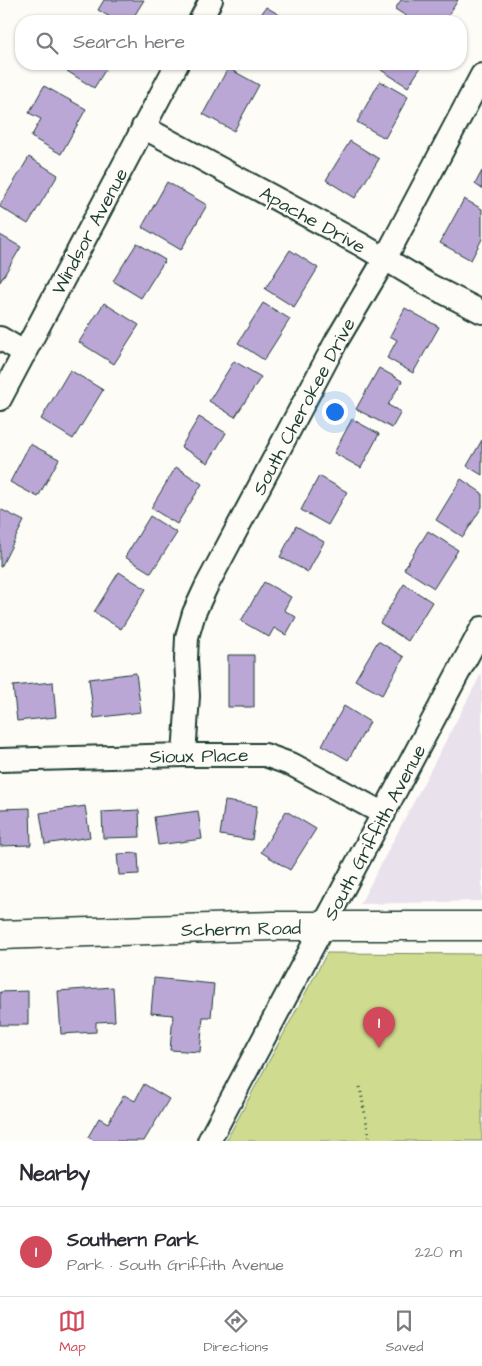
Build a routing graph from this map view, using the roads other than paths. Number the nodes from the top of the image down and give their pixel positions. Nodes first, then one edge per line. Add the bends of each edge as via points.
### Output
1 (212, 0) edge
2 (203, 15) edge
3 (175, 70) edge
4 (482, 75) edge
5 (144, 127) junction
6 (385, 259) junction
7 (482, 312) edge
8 (0, 338) edge
9 (25, 353) junction
10 (0, 398) edge
11 (482, 628) edge
12 (184, 754) junction
13 (0, 760) edge
14 (384, 814) junction
15 (325, 926) junction
16 (482, 926) edge
17 (0, 935) edge
18 (209, 1141) edge

1 - 2 street
3 - 5 street, Windsor Avenue
4 - 6 street, South Cherokee Drive
5 - 6 street, Apache Drive
5 - 9 street, Windsor Avenue
6 - 7 street, Apache Drive
6 - 12 street, South Cherokee Drive via 332,349 194,612 186,660 188,696
8 - 9 street
9 - 10 street, Windsor Avenue
11 - 14 street, South Griffith Avenue
12 - 13 street, Sioux Place
12 - 14 street, Sioux Place via 265,754
14 - 15 street, South Griffith Avenue
15 - 16 street, Scherm Road
15 - 17 street, Scherm Road
15 - 18 street, South Griffith Avenue

